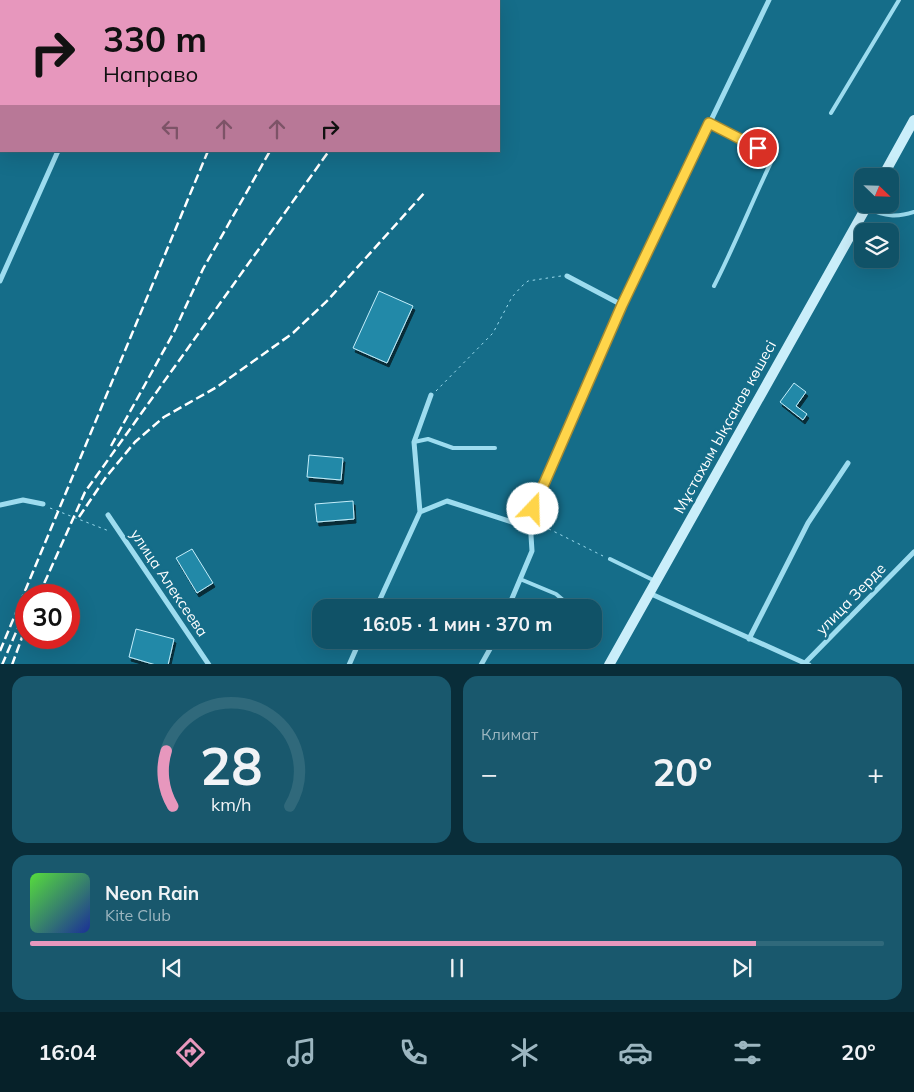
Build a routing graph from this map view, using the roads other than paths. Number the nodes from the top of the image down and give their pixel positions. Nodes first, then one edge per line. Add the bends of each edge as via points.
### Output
1 (769, 0) edge
2 (899, 0) edge
3 (831, 113) dead end
4 (914, 120) edge
5 (709, 123) junction
6 (58, 152) edge
7 (887, 168) edge
8 (914, 212) edge
9 (863, 213) edge
10 (880, 213) edge
11 (567, 276) road end
12 (0, 281) edge
13 (714, 286) dead end
14 (622, 305) junction
15 (432, 395) road end
16 (414, 442) junction
17 (495, 448) dead end
18 (848, 463) dead end
19 (43, 504) road end
20 (0, 505) edge
21 (420, 512) junction
22 (108, 515) dead end
23 (530, 520) junction
24 (914, 552) edge
25 (610, 559) road end
26 (520, 579) junction
27 (655, 581) junction
28 (649, 593) junction
29 (380, 599) edge
30 (512, 599) edge
31 (561, 599) edge
32 (749, 639) junction
33 (356, 649) edge
34 (489, 649) edge
35 (209, 664) edge
36 (349, 664) edge
37 (481, 664) edge
38 (609, 664) edge
39 (807, 664) edge

1 - 5 street
2 - 3 lane
4 - 7 main road
5 - 13 lane via 774,156
5 - 14 street
6 - 12 street
8 - 10 lane via 901,216
9 - 27 main road, Мұстахым Ықсанов көшесі
11 - 14 street
14 - 23 street via 536,499
15 - 16 street
16 - 17 lane via 428,439 453,448
16 - 21 street
18 - 32 street via 808,523
19 - 20 street via 23,500
21 - 23 street via 447,501 512,522
21 - 29 street
22 - 35 street, улица Алексеева
23 - 26 street via 532,551
24 - 39 street, улица Зерде
25 - 27 lane
26 - 30 street
26 - 31 lane
27 - 28 main road, Мұстахым Ықсанов көшесі
28 - 32 street
28 - 38 main road, Мұстахым Ықсанов көшесі
32 - 39 street
33 - 36 street
34 - 37 street

